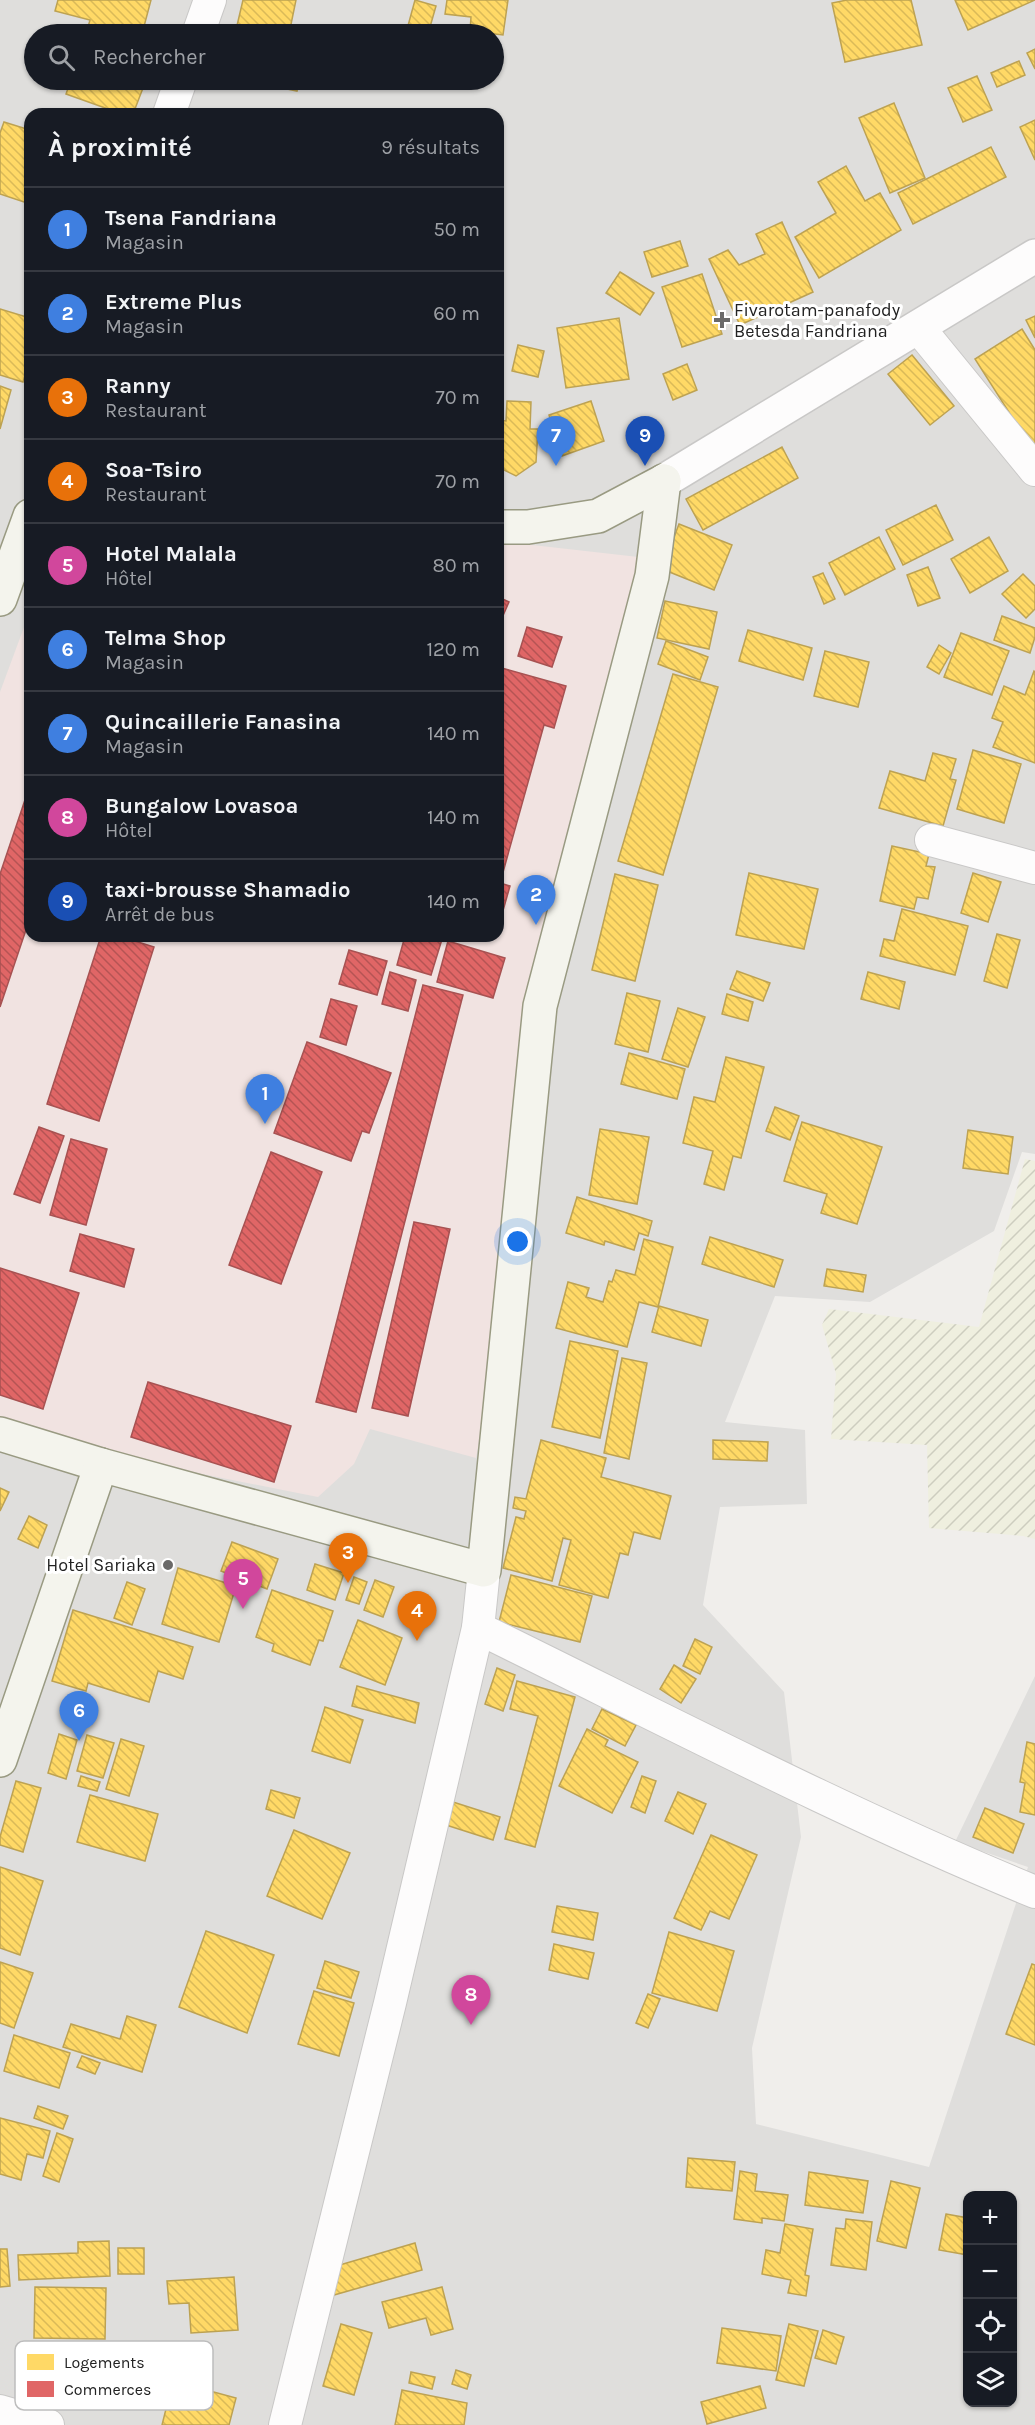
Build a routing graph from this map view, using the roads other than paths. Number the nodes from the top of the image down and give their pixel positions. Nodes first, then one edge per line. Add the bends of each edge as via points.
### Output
1 (210, 0) edge
2 (202, 24) edge
3 (177, 90) edge
4 (171, 108) edge
5 (1035, 256) edge
6 (918, 327) junction
7 (1035, 470) edge
8 (664, 481) junction
9 (504, 527) edge
10 (24, 532) edge
11 (0, 598) edge
12 (931, 840) dead end
13 (1035, 868) edge
14 (0, 1434) edge
15 (101, 1465) junction
16 (484, 1570) junction
17 (478, 1628) junction
18 (0, 1760) edge
19 (1035, 1892) edge
20 (0, 2411) edge
21 (48, 2425) edge
22 (285, 2425) edge

1 - 2 street
3 - 4 street
5 - 6 street
6 - 7 street
6 - 8 street
8 - 9 main road via 598,516
8 - 16 main road via 652,576 540,1006
10 - 11 main road
12 - 13 street
14 - 15 main road
15 - 16 main road
15 - 18 main road
16 - 17 street
17 - 19 street via 858,1814
17 - 22 street
20 - 21 street

